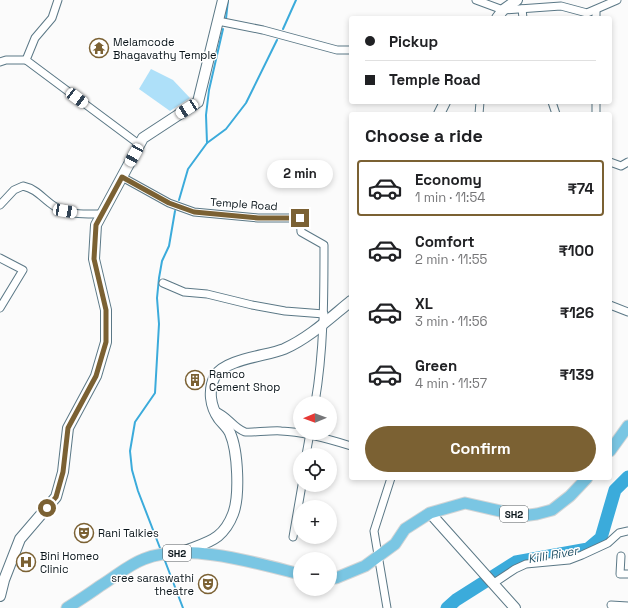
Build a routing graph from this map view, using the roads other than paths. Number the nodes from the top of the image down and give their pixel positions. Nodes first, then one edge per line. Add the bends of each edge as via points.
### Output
1 (58, 0) edge
2 (223, 0) edge
3 (476, 0) edge
4 (617, 0) edge
5 (519, 4) edge
6 (596, 10) junction
7 (500, 14) edge
8 (522, 16) edge
9 (596, 16) edge
10 (218, 21) junction
11 (349, 50) edge
12 (26, 60) junction
13 (0, 62) edge
14 (140, 144) junction
15 (612, 163) edge
16 (628, 165) edge
17 (618, 170) dead end
18 (122, 177) junction
19 (0, 205) edge
20 (101, 214) junction
21 (0, 258) edge
22 (163, 283) dead end
23 (349, 302) edge
24 (612, 306) edge
25 (0, 308) edge
26 (628, 312) edge
27 (324, 318) junction
28 (316, 396) edge
29 (215, 411) junction
30 (628, 426) edge
31 (293, 432) edge
32 (330, 440) edge
33 (349, 445) edge
34 (612, 448) edge
35 (390, 480) edge
36 (585, 480) edge
37 (430, 513) junction
38 (628, 531) edge
39 (178, 553) junction
40 (379, 556) junction
41 (620, 556) dead end
42 (293, 572) edge
43 (628, 574) edge
44 (337, 578) edge
45 (494, 583) junction
46 (0, 596) edge
47 (611, 605) dead end
48 (628, 606) edge
49 (514, 607) edge
50 (67, 608) edge
51 (387, 608) edge

1 - 12 street via 52,18 35,38
2 - 10 main road
3 - 7 street
4 - 6 street
5 - 6 street via 561,6 587,12
5 - 7 main road
5 - 8 street
6 - 9 street
10 - 11 street via 337,50
10 - 14 main road via 198,102 144,138
12 - 13 street
12 - 14 street
14 - 18 main road
15 - 16 street
16 - 17 street
18 - 20 main road
18 - 27 street, Temple Road via 169,203 194,212 258,218 300,218 301,232 324,245
19 - 20 street via 14,190 23,186 36,190 55,207 65,211
20 - 46 main road via 96,225 94,259 106,310 106,342 96,376 68,428 63,472 56,497 20,539
21 - 25 street via 23,270
22 - 27 street via 184,292 207,294
23 - 27 main road
24 - 26 street
27 - 28 street
27 - 29 main road via 300,340 284,349 227,366 216,374 211,387 211,403
29 - 31 street via 223,414 235,426 246,432 262,430
29 - 39 main road via 230,433 235,456 237,487 233,513 217,537
30 - 34 main road
32 - 33 street
35 - 40 street via 374,531
36 - 37 main road, SH2 via 552,510 537,514 522,516 465,503
37 - 40 main road, SH2 via 405,529 395,544
37 - 45 main road
38 - 45 street via 619,533 608,543 569,560 526,564
39 - 42 main road, SH2 via 227,557
39 - 50 main road, SH2 via 161,554 128,567
40 - 44 main road, SH2 via 365,566
40 - 51 street
41 - 43 street via 620,574
45 - 49 main road
47 - 48 street

